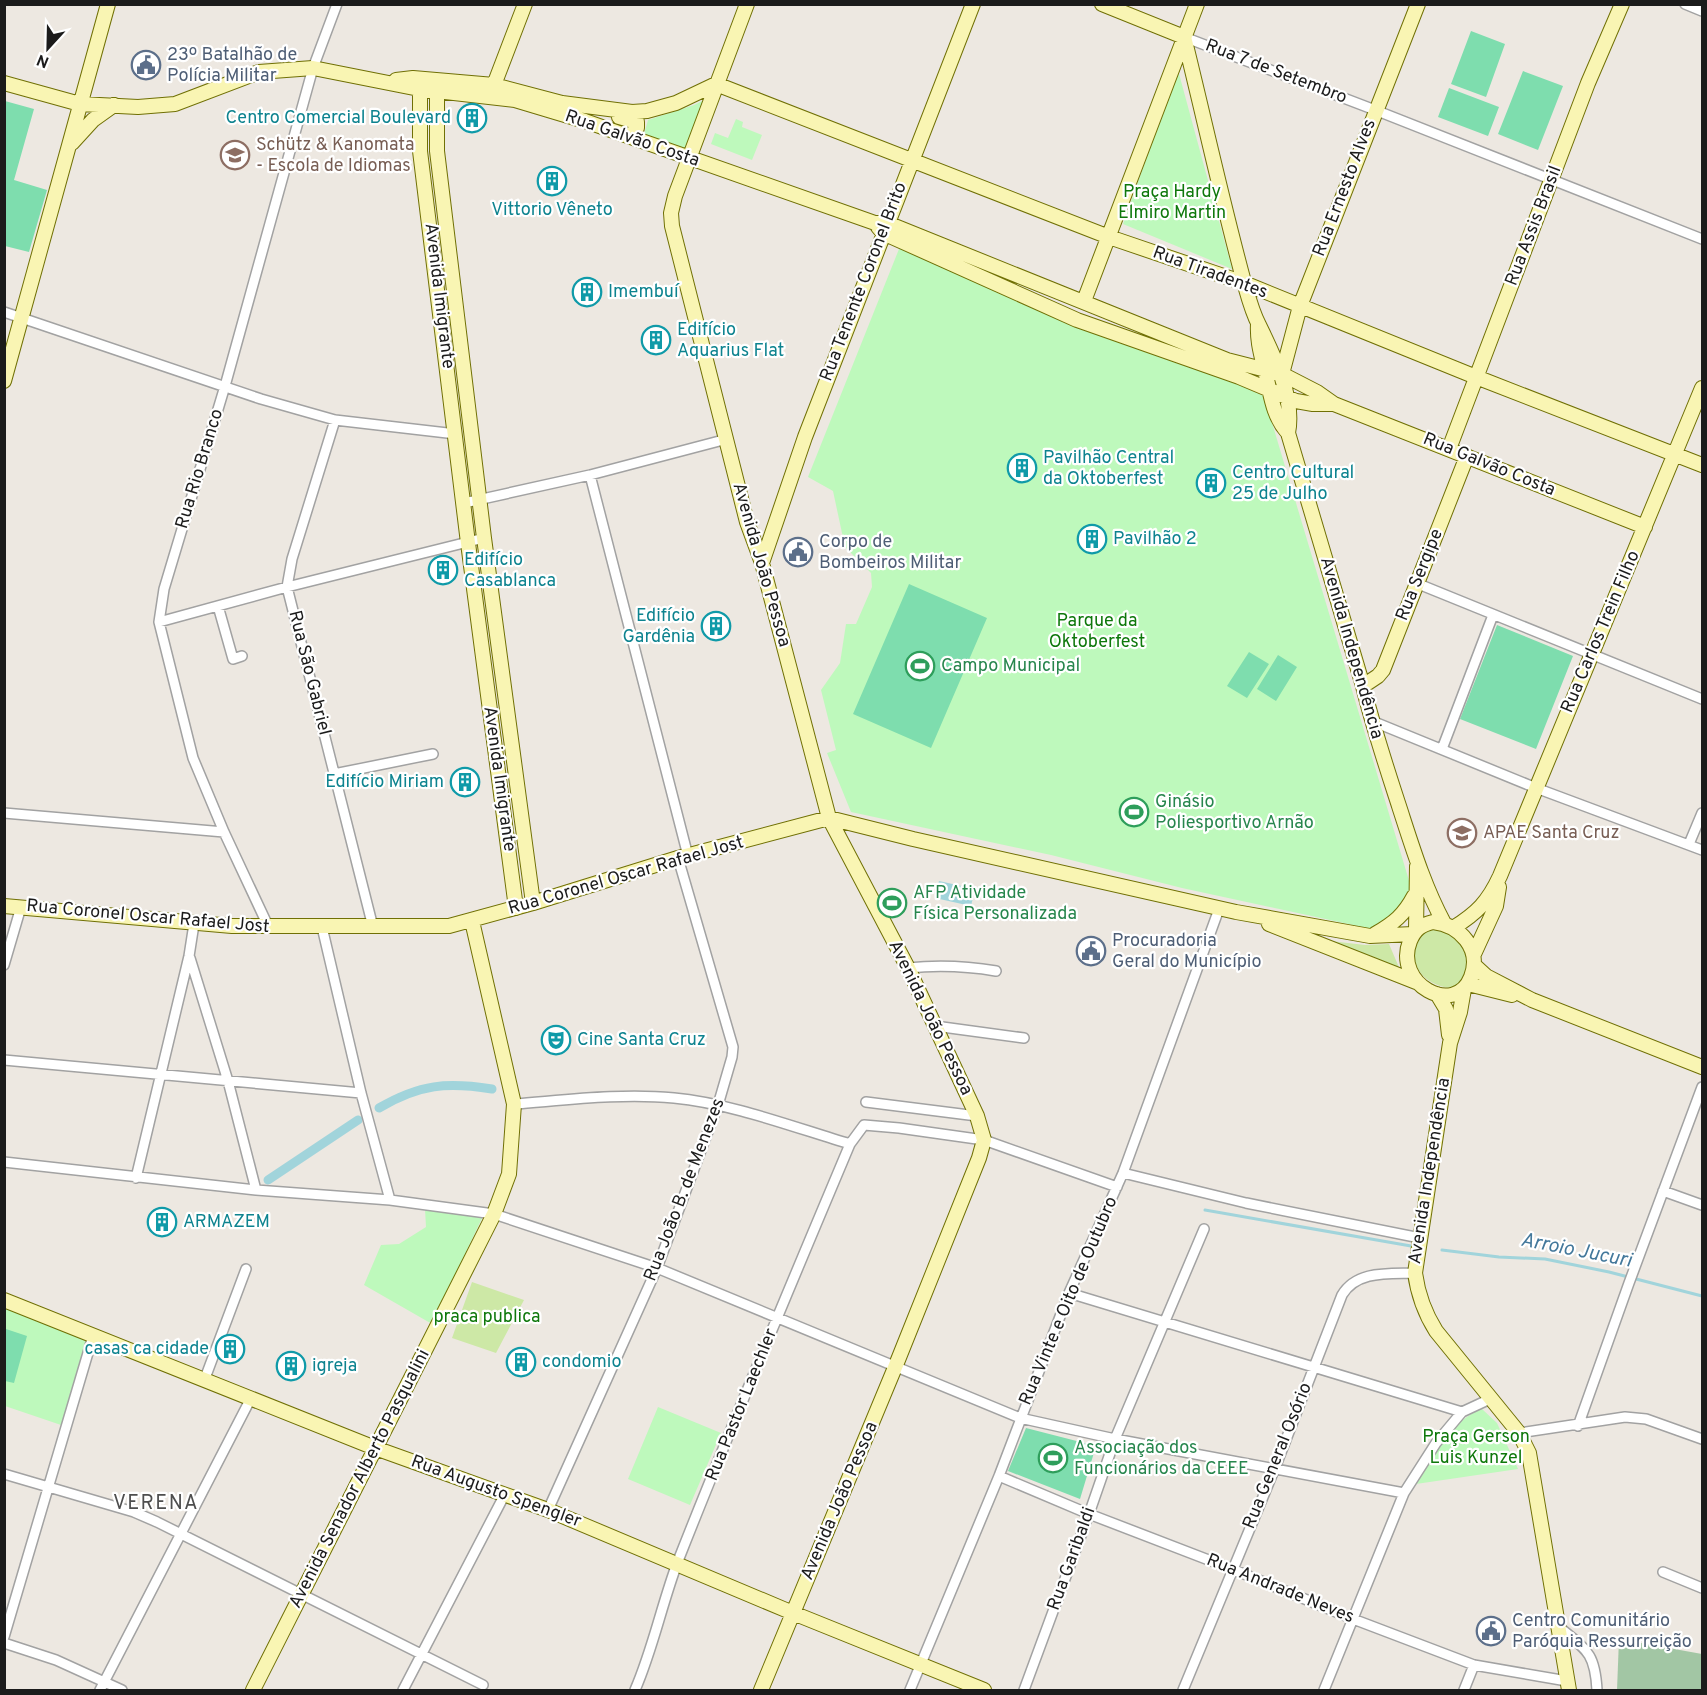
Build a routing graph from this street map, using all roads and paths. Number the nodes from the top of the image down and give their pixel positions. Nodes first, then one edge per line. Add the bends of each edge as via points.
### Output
1 (108, 4) edge
2 (337, 4) edge
3 (525, 4) edge
4 (747, 4) edge
5 (974, 4) edge
6 (1102, 4) edge
7 (1197, 4) edge
8 (1418, 4) edge
9 (1622, 4) edge
10 (1685, 4) edge
11 (1702, 11) edge
12 (1184, 37) junction
13 (314, 68) junction
14 (4, 83) edge
15 (421, 84) junction
16 (716, 84) junction
17 (494, 86) junction
18 (437, 90) junction
19 (562, 103) junction
20 (80, 104) junction
21 (114, 105) junction
22 (1376, 110) junction
23 (647, 111) junction
24 (633, 137) junction
25 (66, 152) junction
26 (690, 158) junction
27 (912, 159) junction
28 (1551, 180) junction
29 (882, 226) junction
30 (1109, 237) junction
31 (1702, 239) edge
32 (1244, 283) junction
33 (1084, 302) junction
34 (1300, 306) junction
35 (4, 312) edge
36 (21, 316) junction
37 (1077, 320) junction
38 (1258, 324) junction
39 (1265, 370) junction
40 (1282, 374) junction
41 (1476, 377) junction
42 (4, 381) edge
43 (225, 386) junction
44 (1702, 388) edge
45 (1269, 391) junction
46 (1286, 397) junction
47 (1334, 404) junction
48 (335, 420) junction
49 (1288, 433) junction
50 (456, 434) junction
51 (727, 439) junction
52 (1449, 449) junction
53 (1674, 454) junction
54 (1467, 456) junction
55 (1702, 465) edge
56 (590, 475) junction
57 (481, 500) junction
58 (464, 503) junction
59 (776, 517) junction
60 (747, 522) junction
61 (1645, 527) junction
62 (484, 538) junction
63 (468, 543) junction
64 (762, 562) junction
65 (1416, 583) junction
66 (287, 587) junction
67 (218, 606) junction
68 (1493, 615) junction
69 (159, 622) junction
70 (1592, 655) junction
71 (242, 656) dead end
72 (1363, 686) junction
73 (1702, 699) edge
74 (1372, 721) junction
75 (1442, 749) junction
76 (433, 754) dead end
77 (334, 774) junction
78 (1536, 788) junction
79 (823, 795) junction
80 (4, 813) edge
81 (1702, 813) edge
82 (829, 818) junction
83 (807, 824) junction
84 (863, 826) junction
85 (224, 832) junction
86 (1689, 844) junction
87 (845, 848) junction
88 (526, 850) junction
89 (1702, 850) edge
90 (510, 853) junction
91 (683, 857) junction
92 (1417, 861) junction
93 (1500, 876) junction
94 (1415, 894) junction
95 (533, 903) junction
96 (4, 906) edge
97 (21, 907) junction
98 (516, 908) junction
99 (1219, 909) junction
100 (1236, 912) junction
101 (472, 921) junction
102 (194, 924) junction
103 (1449, 925) junction
104 (1318, 926) junction
105 (322, 927) junction
106 (373, 927) junction
107 (269, 928) junction
108 (1414, 932) junction
109 (1370, 936) junction
110 (1311, 939) junction
111 (189, 956) junction
112 (1474, 960) junction
113 (4, 965) edge
114 (908, 968) junction
115 (996, 971) dead end
116 (1416, 982) junction
117 (1466, 987) junction
118 (1437, 994) junction
119 (1532, 1000) junction
120 (935, 1026) junction
121 (1024, 1038) dead end
122 (1450, 1043) junction
123 (4, 1060) edge
124 (1702, 1067) edge
125 (161, 1076) junction
126 (228, 1081) junction
127 (1702, 1087) edge
128 (362, 1094) junction
129 (866, 1102) dead end
130 (514, 1104) junction
131 (718, 1105) junction
132 (977, 1116) junction
133 (984, 1140) junction
134 (850, 1144) junction
135 (4, 1162) edge
136 (1123, 1173) junction
137 (136, 1178) junction
138 (1117, 1187) junction
139 (256, 1190) junction
140 (1663, 1191) junction
141 (390, 1200) junction
142 (1702, 1205) edge
143 (494, 1214) junction
144 (1204, 1229) dead end
145 (1420, 1238) junction
146 (657, 1268) junction
147 (246, 1269) dead end
148 (1415, 1273) junction
149 (1069, 1293) junction
150 (4, 1300) edge
151 (777, 1318) junction
152 (1163, 1321) junction
153 (93, 1336) junction
154 (896, 1365) junction
155 (1313, 1367) junction
156 (204, 1381) junction
157 (1490, 1399) junction
158 (250, 1400) junction
159 (1461, 1412) junction
160 (1020, 1418) junction
161 (1578, 1426) junction
162 (1519, 1433) junction
163 (1115, 1439) junction
164 (1702, 1439) edge
165 (375, 1448) junction
166 (1275, 1468) junction
167 (4, 1474) edge
168 (999, 1476) junction
169 (50, 1487) junction
170 (1404, 1493) junction
171 (505, 1494) junction
172 (548, 1510) junction
173 (1089, 1514) junction
174 (180, 1534) junction
175 (677, 1564) junction
176 (1232, 1569) junction
177 (1663, 1572) dead end
178 (1702, 1588) edge
179 (302, 1596) junction
180 (793, 1613) junction
181 (1353, 1619) junction
182 (1558, 1627) junction
183 (4, 1637) edge
184 (4, 1643) edge
185 (421, 1655) junction
186 (1474, 1665) junction
187 (920, 1666) junction
188 (483, 1684) dead end
189 (102, 1686) edge
190 (1568, 1686) edge
191 (122, 1690) edge
192 (253, 1690) edge
193 (403, 1690) edge
194 (635, 1690) edge
195 (761, 1690) edge
196 (910, 1690) edge
197 (984, 1690) edge
198 (1024, 1690) edge
199 (1183, 1690) edge
200 (1324, 1690) edge
201 (1464, 1690) edge
202 (1597, 1690) edge

1 - 20 street
2 - 13 street, Rua Rio Branco
3 - 17 street
4 - 16 street, Avenida João Pessoa
5 - 27 street, Rua Tenente Coronel Brito
6 - 12 street
7 - 12 street
8 - 22 street, Rua Ernesto Alves
9 - 28 street, Rua Assis Brasil
10 - 11 street
12 - 22 street, Rua 7 de Setembro
12 - 30 street
12 - 32 street, Avenida Independência
13 - 15 street, Rua Galvão Costa via 383,83
13 - 21 street, Rua Galvão Costa via 259,72 175,104
13 - 43 street, Rua Rio Branco
14 - 20 street, Rua Galvão Costa
15 - 17 street, Rua Galvão Costa
15 - 18 street, Rua Galvão Costa
15 - 50 street, Avenida Imigrante via 420,151
16 - 23 street, Rua Galvão Costa
16 - 26 street, Avenida João Pessoa
16 - 27 street, Rua Tiradentes
17 - 19 street, Rua Galvão Costa
18 - 24 street, Rua Galvão Costa via 515,100
18 - 57 street, Avenida Imigrante via 437,151
19 - 23 street, Rua Galvão Costa via 614,111
19 - 24 street via 635,120
20 - 21 street, Rua Galvão Costa
20 - 25 street
21 - 25 street via 85,127
22 - 28 street, Rua 7 de Setembro
22 - 34 street, Rua Ernesto Alves
23 - 24 street via 643,128
24 - 26 street, Rua Galvão Costa
25 - 36 street
26 - 29 street, Rua Galvão Costa
26 - 51 street, Avenida João Pessoa via 672,205 672,226
27 - 29 street, Rua Tenente Coronel Brito
27 - 30 street, Rua Tiradentes
28 - 31 street, Rua 7 de Setembro
28 - 41 street, Rua Assis Brasil
29 - 33 street, Rua Galvão Costa
29 - 37 street, Rua Galvão Costa
29 - 59 street, Rua Tenente Coronel Brito
30 - 32 street, Rua Tiradentes
30 - 33 street
32 - 34 street, Rua Tiradentes
32 - 38 street, Avenida Independência
33 - 37 street via 1077,301 1070,307 1070,315
33 - 39 street, Rua Galvão Costa via 1227,360
34 - 40 street, Rua Ernesto Alves
34 - 41 street, Rua Tiradentes
35 - 36 street
36 - 42 street
36 - 43 street
37 - 45 street, Rua Galvão Costa
38 - 39 street, Avenida Independência via 1257,340
38 - 40 street, Avenida Independência
39 - 40 street, Rua Galvão Costa
39 - 45 street, Avenida Independência
40 - 46 street, Avenida Independência
40 - 47 street, Rua Galvão Costa
41 - 52 street, Rua Assis Brasil
41 - 53 street, Rua Tiradentes
43 - 48 street
43 - 69 street, Rua Rio Branco via 164,589
44 - 53 street, Rua Carlos Trein Filho
45 - 46 street, Rua Galvão Costa
45 - 49 street, Avenida Independência via 1280,424
46 - 47 street, Rua Galvão Costa via 1313,404
46 - 49 street, Avenida Independência
47 - 52 street, Rua Galvão Costa
48 - 50 street
48 - 66 street, Rua São Gabriel
49 - 72 street, Avenida Independência
50 - 58 street, Avenida Imigrante
51 - 56 street
51 - 60 street, Avenida João Pessoa
52 - 54 street, Rua Galvão Costa
53 - 55 street, Rua Tiradentes
53 - 61 street, Rua Carlos Trein Filho
54 - 61 street, Rua Galvão Costa
54 - 65 street, Rua Sergipe
56 - 57 street
56 - 91 street, Rua João B. de Menezes
57 - 58 street
57 - 62 street, Avenida Imigrante
58 - 63 street, Avenida Imigrante
59 - 60 street via 764,526
59 - 64 street, Rua Tenente Coronel Brito
60 - 64 street, Avenida João Pessoa
61 - 70 street, Rua Carlos Trein Filho
62 - 63 street
62 - 88 street, Avenida Imigrante
63 - 66 street
63 - 90 street, Avenida Imigrante
64 - 79 street, Avenida João Pessoa
65 - 68 street
65 - 72 street, Rua Sergipe via 1383,670
66 - 67 street
66 - 77 street, Rua São Gabriel
67 - 69 street
67 - 71 street via 233,659
68 - 70 street
68 - 75 street
69 - 85 street, Rua Rio Branco via 193,758
70 - 73 street
70 - 78 street, Rua Carlos Trein Filho
72 - 74 street, Avenida Independência
74 - 75 street
74 - 92 street, Avenida Independência
75 - 78 street
76 - 77 street
77 - 106 street, Rua São Gabriel
78 - 86 street
78 - 93 street, Rua Carlos Trein Filho
79 - 82 street, Avenida João Pessoa
79 - 83 street
79 - 84 street
80 - 85 street
81 - 86 street
82 - 83 street, Rua Coronel Oscar Rafael Jost
82 - 84 street, Rua Coronel Oscar Rafael Jost
82 - 87 street, Avenida João Pessoa
83 - 91 street, Rua Coronel Oscar Rafael Jost
84 - 87 street
84 - 99 street, Rua Coronel Oscar Rafael Jost
85 - 107 street, Rua Rio Branco
86 - 89 street
87 - 114 street, Avenida João Pessoa
88 - 90 street
88 - 95 street, Avenida Imigrante
90 - 98 street, Avenida Imigrante
91 - 95 street, Rua Coronel Oscar Rafael Jost
91 - 131 street, Rua João B. de Menezes via 733,1047
92 - 94 street, Avenida Independência
92 - 103 street, Avenida Independência via 1433,903
93 - 103 street, Rua Carlos Trein Filho via 1480,908
93 - 112 street, Rua Carlos Trein Filho via 1496,906
94 - 108 street, Avenida Independência
94 - 109 street via 1395,923
95 - 98 street, Rua Coronel Oscar Rafael Jost
96 - 97 street, Rua Coronel Oscar Rafael Jost
97 - 102 street, Rua Coronel Oscar Rafael Jost
97 - 113 street
98 - 101 street, Rua Coronel Oscar Rafael Jost
99 - 100 street, Rua Coronel Oscar Rafael Jost
99 - 136 street, Rua Vinte e Oito de Outubro
100 - 104 street, Rua Coronel Oscar Rafael Jost
100 - 110 street, Rua Coronel Oscar Rafael Jost
101 - 106 street, Rua Coronel Oscar Rafael Jost via 449,926
101 - 130 street, Avenida Senador Alberto Pasqualini
102 - 107 street, Rua Coronel Oscar Rafael Jost
102 - 111 street
103 - 108 street via 1433,922
103 - 112 street via 1466,939
104 - 109 street, Rua Coronel Oscar Rafael Jost
104 - 110 street
105 - 106 street, Rua Coronel Oscar Rafael Jost
105 - 107 street, Rua Coronel Oscar Rafael Jost
105 - 128 street
108 - 109 street, Rua Coronel Oscar Rafael Jost
108 - 116 street via 1407,953 1409,970
110 - 116 street, Rua Coronel Oscar Rafael Jost
111 - 125 street
111 - 126 street
112 - 117 street
112 - 119 street via 1486,976
114 - 115 street via 934,965
114 - 120 street, Avenida João Pessoa
116 - 118 street
117 - 118 street via 1444,996
117 - 119 street
117 - 122 street
118 - 122 street via 1446,1009
119 - 124 street
120 - 121 street
120 - 132 street, Avenida João Pessoa
122 - 145 street, Avenida Independência
123 - 125 street
125 - 126 street
125 - 137 street
126 - 128 street
126 - 139 street
127 - 140 street
128 - 141 street
129 - 132 street
130 - 131 street via 624,1097 674,1098
130 - 143 street, Avenida Senador Alberto Pasqualini via 509,1174
131 - 134 street
131 - 146 street, Rua João B. de Menezes
132 - 133 street, Avenida João Pessoa
133 - 134 street, Rua Pastor Laechler via 864,1125
133 - 138 street
133 - 154 street, Avenida João Pessoa
134 - 151 street, Rua Pastor Laechler
135 - 137 street
136 - 138 street, Rua Vinte e Oito de Outubro
136 - 145 street via 1246,1203
137 - 139 street
138 - 149 street, Rua Vinte e Oito de Outubro
139 - 141 street
140 - 142 street
140 - 161 street
141 - 143 street
143 - 146 street
143 - 165 street, Avenida Senador Alberto Pasqualini
144 - 152 street, Rua Garibaldi
145 - 148 street, Avenida Independência
146 - 151 street
146 - 172 street, Rua João B. de Menezes
147 - 156 street
148 - 155 street, Rua General Osório via 1363,1277 1350,1284
148 - 157 street, Avenida Independência via 1426,1315
149 - 152 street
149 - 160 street, Rua Vinte e Oito de Outubro
150 - 153 street, Rua Augusto Spengler
151 - 154 street
151 - 175 street, Rua Pastor Laechler
152 - 155 street
152 - 163 street, Rua Garibaldi
153 - 156 street, Rua Augusto Spengler
153 - 169 street
154 - 160 street
154 - 180 street, Avenida João Pessoa
155 - 159 street
155 - 166 street, Rua General Osório
156 - 158 street, Rua Augusto Spengler
157 - 159 street
157 - 162 street, Avenida Independência
158 - 165 street, Rua Augusto Spengler
158 - 174 street
159 - 170 street
160 - 163 street
160 - 168 street, Rua Vinte e Oito de Outubro
161 - 162 street
161 - 164 street via 1625,1418 1646,1419
162 - 182 street, Avenida Independência via 1534,1479
163 - 166 street
163 - 173 street, Rua Garibaldi
165 - 171 street, Rua Augusto Spengler
165 - 179 street, Avenida Senador Alberto Pasqualini
166 - 170 street
166 - 176 street, Rua General Osório
167 - 169 street
168 - 173 street, Rua Andrade Neves
168 - 187 street, Rua Vinte e Oito de Outubro
169 - 174 street via 135,1512
169 - 183 street
170 - 181 street
171 - 172 street, Rua Augusto Spengler
171 - 185 street
172 - 175 street, Rua Augusto Spengler
173 - 176 street, Rua Andrade Neves
173 - 198 street, Rua Garibaldi
174 - 179 street
174 - 189 street
175 - 180 street, Rua Augusto Spengler
175 - 194 street, Rua Pastor Laechler
176 - 181 street, Rua Andrade Neves
176 - 199 street, Rua General Osório
177 - 178 street
179 - 185 street
179 - 192 street, Avenida Senador Alberto Pasqualini
180 - 187 street, Rua Augusto Spengler
180 - 195 street, Avenida João Pessoa
181 - 186 street, Rua Andrade Neves
181 - 200 street
182 - 190 street, Avenida Independência
182 - 202 street via 1590,1656 1596,1667
184 - 189 street via 56,1660
185 - 188 street
185 - 193 street
186 - 190 street, Rua Andrade Neves
186 - 201 street
187 - 196 street, Rua Vinte e Oito de Outubro
187 - 197 street, Rua Augusto Spengler
189 - 191 street

